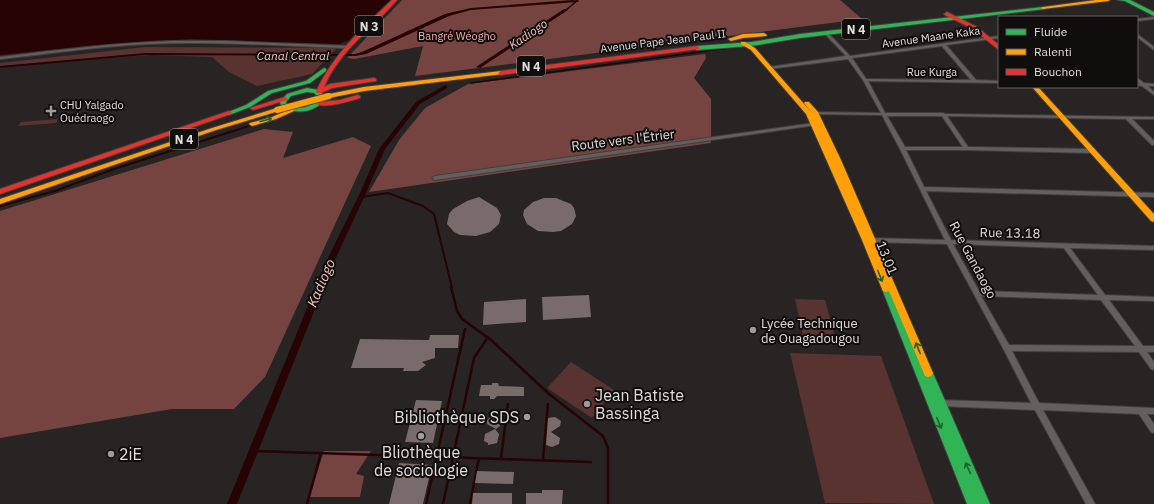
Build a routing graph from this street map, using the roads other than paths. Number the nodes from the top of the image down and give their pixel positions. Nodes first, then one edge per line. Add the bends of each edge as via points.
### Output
1 (395, 0) edge
2 (1063, 0) edge
3 (1108, 0) edge
4 (1120, 0) edge
5 (1126, 0) edge
6 (947, 14) junction
7 (1154, 14) edge
8 (957, 18) junction
9 (1154, 18) edge
10 (1138, 20) edge
11 (826, 33) junction
12 (1138, 36) edge
13 (995, 38) edge
14 (753, 40) junction
15 (740, 41) junction
16 (943, 44) junction
17 (1154, 49) edge
18 (344, 52) junction
19 (850, 57) junction
20 (0, 58) edge
21 (586, 61) junction
22 (772, 67) junction
23 (327, 70) junction
24 (865, 80) junction
25 (1138, 80) edge
26 (974, 81) junction
27 (358, 82) junction
28 (998, 82) edge
29 (1138, 84) edge
30 (1144, 85) junction
31 (1154, 85) edge
32 (1036, 88) edge
33 (279, 89) junction
34 (299, 91) junction
35 (325, 94) junction
36 (1154, 94) edge
37 (285, 98) junction
38 (320, 104) junction
39 (292, 110) junction
40 (812, 112) junction
41 (882, 113) junction
42 (944, 114) junction
43 (1060, 116) junction
44 (1127, 118) junction
45 (1154, 118) edge
46 (814, 124) junction
47 (1154, 144) edge
48 (966, 148) junction
49 (904, 149) junction
50 (1092, 151) junction
51 (435, 178) dead end
52 (924, 189) junction
53 (27, 190) junction
54 (0, 192) edge
55 (1131, 194) junction
56 (1154, 195) edge
57 (0, 197) edge
58 (0, 202) edge
59 (1154, 219) edge
60 (869, 240) junction
61 (949, 243) junction
62 (1066, 246) junction
63 (1154, 248) edge
64 (977, 293) junction
65 (1104, 297) junction
66 (1154, 298) edge
67 (1007, 348) junction
68 (1140, 349) junction
69 (1154, 349) edge
70 (1154, 367) edge
71 (931, 403) junction
72 (940, 403) junction
73 (1037, 406) junction
74 (1141, 411) junction
75 (1154, 411) edge
76 (1154, 430) edge
77 (973, 504) edge
78 (984, 504) edge
79 (1091, 504) edge

1 - 18 main road, N 3
2 - 6 main road, Avenue Pape Jean Paul II / N 4
3 - 8 main road, Avenue Pape Jean Paul II / N 4
4 - 5 main road
5 - 7 main road
6 - 8 main road
6 - 14 main road, Avenue Pape Jean Paul II / N 4
8 - 11 main road, Avenue Pape Jean Paul II / N 4
8 - 13 main road
9 - 10 street
11 - 14 main road, Avenue Pape Jean Paul II / N 4
11 - 19 street, Rue Gandaogo
12 - 17 street
13 - 16 street, Avenue Maane Kaka
14 - 15 main road, Avenue Pape Jean Paul II / N 4
14 - 22 main road, 13.01
15 - 21 main road, Avenue Pape Jean Paul II / N 4
15 - 22 main road, 13.01
16 - 19 street, Avenue Maane Kaka
16 - 26 street
18 - 20 street via 188,42 148,43
18 - 23 main road, N 3
19 - 22 street, Avenue Maane Kaka
19 - 24 street, Rue Gandaogo
21 - 27 main road
21 - 35 main road, N 4
21 - 38 main road via 477,80 385,91
22 - 40 main road, 13.01
23 - 27 main road via 330,79 335,82
23 - 33 main road via 308,82
23 - 34 main road, N 3 via 312,85
23 - 35 main road, N 3 via 320,84
24 - 26 street, Rue Kurga
24 - 41 street, Rue Gandaogo
25 - 30 street
26 - 28 street, Rue Kurga
27 - 35 main road via 330,86
29 - 30 street
30 - 31 street
30 - 36 street
32 - 43 main road
33 - 34 main road
33 - 54 main road via 248,106
34 - 35 main road, N 3
34 - 37 main road, N 3
35 - 38 main road, N 3
35 - 53 main road, N 4, bridge
37 - 39 main road via 283,105
37 - 53 main road via 156,141
38 - 39 main road via 310,109
53 -> 39 main road via 93,174 274,118
40 - 41 street
40 - 46 main road, 13.01
40 - 60 main road, 13.01 via 850,187
41 - 42 street
41 - 49 street, Rue Gandaogo
42 - 43 street
42 - 48 street
43 - 44 street
43 - 50 main road
44 - 45 street
44 - 47 street
46 - 51 street, Route vers l'Étrier
46 - 60 main road, 13.01
48 - 49 street
48 - 50 street
49 - 52 street, Rue Gandaogo
50 - 55 main road
52 - 55 street
52 - 61 street, Rue Gandaogo
53 - 57 main road, N 4
53 - 58 main road, N 4
55 - 56 street
55 - 59 main road
60 - 61 street, Rue 13.18
60 -> 71 main road, 13.01
72 -> 60 main road, 13.01
61 - 62 street, Rue 13.18
61 - 64 street, Rue Gandaogo
62 - 63 street, Rue 13.18
62 - 65 street
64 - 65 street
64 - 67 street, Rue Gandaogo
65 - 66 street
65 - 68 street
67 - 68 street
67 - 73 street, Rue Gandaogo
68 - 69 street
68 - 70 street
71 - 72 street
71 -> 77 main road, 13.01
72 - 73 street
78 -> 72 main road, 13.01
73 - 74 street
73 - 79 street, Rue Gandaogo
74 - 75 street
74 - 76 street

